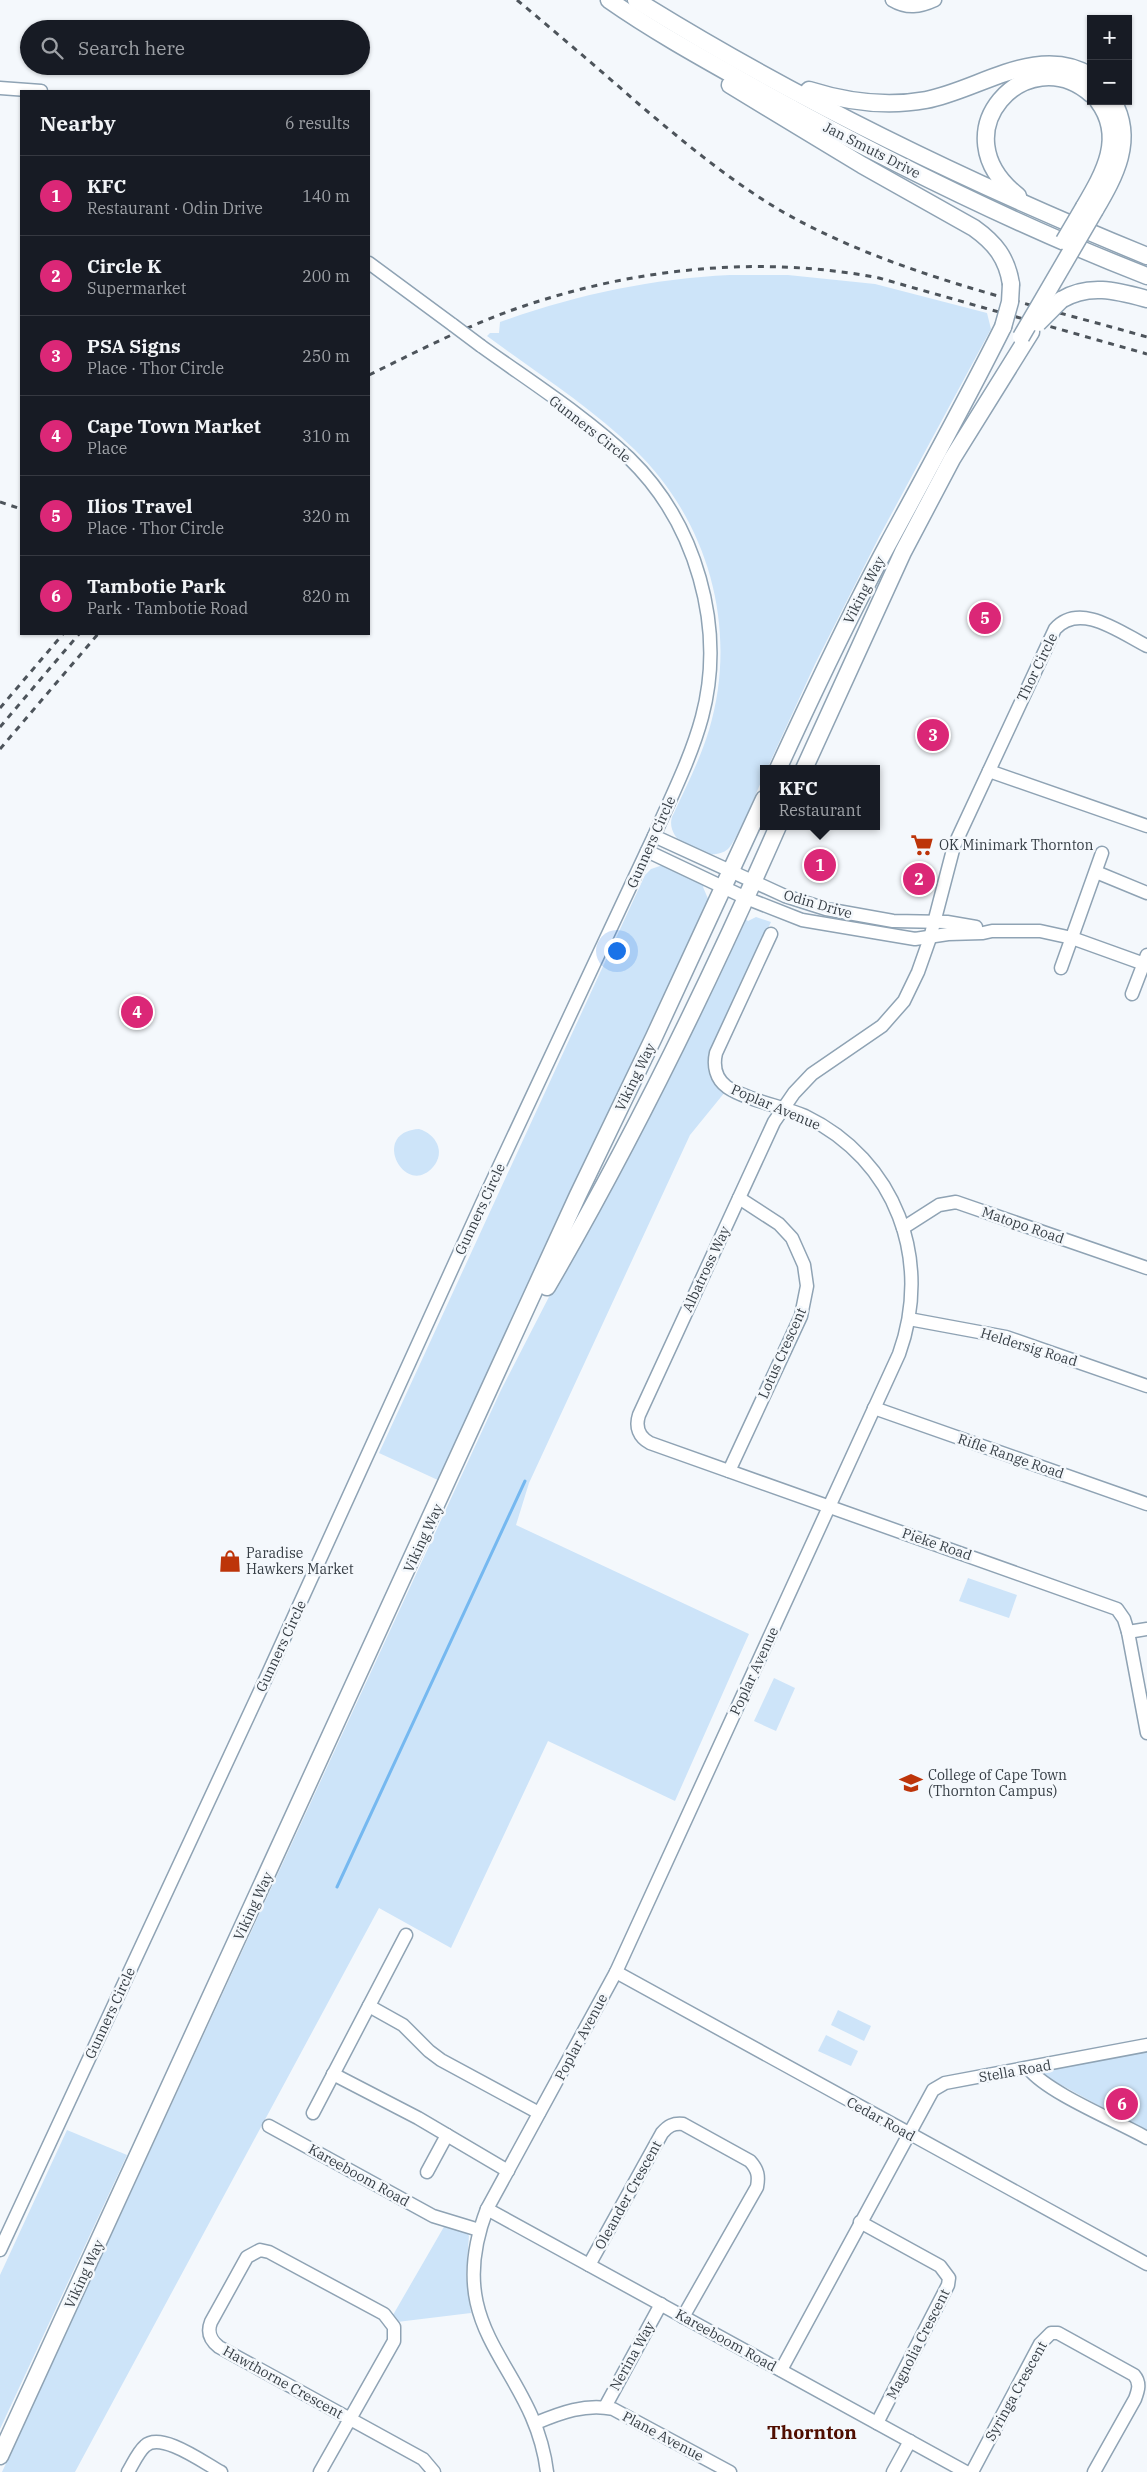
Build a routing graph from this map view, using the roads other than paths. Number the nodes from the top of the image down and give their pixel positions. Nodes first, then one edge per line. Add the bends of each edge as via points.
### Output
1 (609, 0) edge
2 (636, 0) edge
3 (892, 0) edge
4 (935, 0) edge
5 (662, 33) junction
6 (1087, 74) edge
7 (771, 77) junction
8 (0, 88) edge
9 (27, 90) edge
10 (1087, 91) edge
11 (1100, 105) edge
12 (1114, 105) edge
13 (1089, 208) junction
14 (1056, 219) junction
15 (1147, 256) edge
16 (370, 264) edge
17 (1147, 276) edge
18 (1147, 299) edge
19 (1017, 331) junction
20 (1147, 646) edge
21 (780, 765) edge
22 (806, 765) edge
23 (989, 771) junction
24 (760, 807) edge
25 (1147, 826) edge
26 (776, 830) edge
27 (654, 836) junction
28 (647, 851) junction
29 (1102, 853) dead end
30 (730, 871) junction
31 (1096, 872) junction
32 (753, 882) junction
33 (722, 887) junction
34 (1147, 893) edge
35 (746, 898) junction
36 (934, 923) junction
37 (992, 931) junction
38 (771, 934) dead end
39 (930, 938) junction
40 (1072, 938) junction
41 (1146, 961) edge
42 (1061, 968) dead end
43 (1132, 994) dead end
44 (784, 1107) junction
45 (739, 1198) junction
46 (903, 1228) junction
47 (1147, 1268) edge
48 (909, 1319) junction
49 (507, 1356) junction
50 (1147, 1386) edge
51 (874, 1408) junction
52 (639, 1433) joint
53 (729, 1471) junction
54 (1147, 1504) edge
55 (829, 1506) junction
56 (1147, 1629) edge
57 (1128, 1632) junction
58 (1147, 1733) edge
59 (406, 1935) dead end
60 (616, 1972) junction
61 (369, 2006) junction
62 (1147, 2045) edge
63 (1029, 2069) junction
64 (333, 2074) junction
65 (313, 2113) dead end
66 (539, 2113) junction
67 (269, 2126) dead end
68 (909, 2134) junction
69 (447, 2135) junction
70 (1147, 2138) edge
71 (508, 2171) junction
72 (427, 2172) dead end
73 (487, 2209) junction
74 (860, 2222) junction
75 (479, 2230) junction
76 (0, 2250) edge
77 (1147, 2264) edge
78 (589, 2265) junction
79 (661, 2304) junction
80 (684, 2317) junction
81 (780, 2370) junction
82 (605, 2407) junction
83 (350, 2419) junction
84 (536, 2423) junction
85 (877, 2423) junction
86 (910, 2441) junction
87 (0, 2456) edge
88 (128, 2472) edge
89 (221, 2472) edge
90 (320, 2472) edge
91 (434, 2472) edge
92 (547, 2472) edge
93 (730, 2472) edge
94 (893, 2472) edge
95 (966, 2472) edge
96 (972, 2472) edge
97 (1094, 2472) edge

1 - 5 main road, Jan Smuts Drive
2 - 7 main road, Jan Smuts Drive
3 - 4 street via 915,7
5 - 17 main road, Jan Smuts Drive via 836,133 1072,246
5 - 19 main road, bridge via 762,105 978,231 1000,252 1012,284 1010,302
6 - 7 main road via 1066,66 1039,65 1017,69 945,95 885,104 832,96
7 - 14 main road, Jan Smuts Drive via 957,174
8 - 9 street
10 - 14 main road via 1062,79 1034,79 1005,95 987,122 986,148 997,175 1023,200
11 - 13 main road via 1109,122 1111,146
12 - 13 main road via 1122,129 1122,151 1113,178
13 - 19 main road, bridge
14 - 15 main road, Jan Smuts Drive
16 - 27 street, Gunners Circle, bridge via 603,435 631,460 664,501 682,532 705,599 710,634 707,691 695,740
18 - 19 main road, bridge via 1102,289 1079,292 1061,300
19 - 21 main road, Viking Way via 959,415 887,545
19 - 22 main road, Viking Way via 976,419 902,552
20 - 23 street, Thor Circle via 1086,617 1075,617 1059,624
23 - 25 street
23 - 36 street, Thor Circle via 954,846
24 - 30 main road, Viking Way
26 - 32 main road, Viking Way
27 - 28 street, Gunners Circle
27 - 30 street, Odin Drive
28 - 33 street, Odin Drive
28 - 76 street, Gunners Circle
29 - 31 street
30 - 32 street, Odin Drive
30 - 33 main road, Viking Way
31 - 34 street
31 - 40 street
32 - 35 main road, Viking Way
32 - 36 street, Odin Drive via 826,909 878,919
33 - 35 street, Odin Drive
33 - 49 main road, Viking Way
35 - 39 street, Odin Drive via 802,920 914,939
35 - 49 main road, Viking Way via 592,1210
36 - 37 street, Odin Drive via 947,922
36 - 39 street, Thor Circle
37 - 39 street, Odin Drive
37 - 40 street, Odin Drive via 1031,930
38 - 44 street, Poplar Avenue via 719,1048 715,1065 718,1076 728,1088
39 - 44 street via 911,987 893,1015 869,1036 812,1074
40 - 41 street, Odin Drive
40 - 42 street
41 - 43 street
44 - 45 street, Albatross Way
44 - 46 street, Poplar Avenue via 827,1129 860,1156 886,1190
45 - 52 street, Albatross Way via 639,1414
45 - 53 street, Lotus Crescent via 779,1224 792,1238 804,1265 807,1286 801,1316
46 - 47 street, Matopo Road via 938,1205 956,1202
46 - 48 street, Poplar Avenue via 912,1273
48 - 50 street, Heldersig Road via 1006,1337
48 - 51 street, Poplar Avenue via 899,1354
49 - 87 main road, Viking Way
51 - 54 street, Rifle Range Road
51 - 55 street, Poplar Avenue
52 - 53 street, Pieke Road via 650,1444
53 - 55 street, Pieke Road
55 - 57 street, Pieke Road via 1111,1605 1122,1614
55 - 60 street, Poplar Avenue
56 - 57 street
57 - 58 street, Pieke Road
59 - 61 street
60 - 66 street, Poplar Avenue
60 - 68 street, Cedar Road
61 - 64 street
61 - 66 street via 410,2029 435,2056
62 - 63 street, Stella Road
63 - 68 street, Stella Road via 941,2084 930,2095
63 - 70 street via 1060,2092
64 - 65 street
64 - 69 street
66 - 71 street, Poplar Avenue
67 - 75 street, Kareeboom Road via 433,2216
68 - 74 street
68 - 77 street, Cedar Road
69 - 71 street
69 - 72 street
71 - 73 street, Poplar Avenue
73 - 75 street, Poplar Avenue
73 - 78 street, Kareeboom Road
74 - 81 street
74 - 85 street, Magnolia Crescent via 940,2266 949,2278
75 - 84 street, Poplar Avenue via 473,2271 478,2313 489,2341
78 - 79 street, Kareeboom Road
78 - 80 street, Oleander Crescent via 662,2133 668,2126 683,2124 750,2161 758,2177 757,2187
79 - 80 street, Kareeboom Road
79 - 82 street, Nerina Way
80 - 81 street, Kareeboom Road
81 - 85 street, Kareeboom Road
82 - 84 street, Plane Avenue via 583,2408
82 - 93 street, Plane Avenue via 621,2412
83 - 83 street, Hawthorne Crescent via 394,2341 394,2327 384,2314 269,2252 260,2250 247,2257 211,2322 210,2336 219,2347
83 - 90 street
83 - 91 street via 423,2459
84 - 92 street, Poplar Avenue
85 - 86 street, Kareeboom Road
86 - 94 street
86 - 95 street, Kareeboom Road
88 - 89 street via 144,2446 154,2440 162,2441
96 - 97 street, Syringa Crescent via 1040,2344 1051,2333 1058,2333 1138,2379 1135,2399

